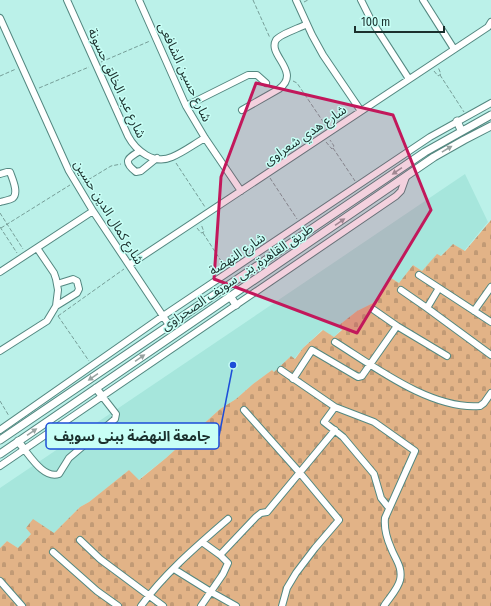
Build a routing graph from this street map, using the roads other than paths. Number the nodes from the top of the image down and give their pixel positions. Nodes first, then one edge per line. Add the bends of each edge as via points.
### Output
1 (67, 0) edge
2 (139, 0) edge
3 (296, 0) edge
4 (360, 0) edge
5 (422, 0) edge
6 (0, 18) edge
7 (491, 22) edge
8 (307, 24) junction
9 (454, 49) junction
10 (409, 79) junction
11 (266, 83) dead end
12 (491, 103) edge
13 (186, 106) junction
14 (242, 110) dead end
15 (361, 111) junction
16 (491, 115) edge
17 (457, 121) junction
18 (491, 126) edge
19 (461, 130) junction
20 (205, 138) junction
21 (140, 151) junction
22 (157, 158) junction
23 (0, 174) edge
24 (406, 177) junction
25 (241, 191) junction
26 (366, 192) junction
27 (372, 200) junction
28 (0, 202) edge
29 (92, 211) junction
30 (37, 248) junction
31 (129, 265) junction
32 (0, 272) edge
33 (419, 275) dead end
34 (57, 284) junction
35 (491, 287) edge
36 (439, 288) junction
37 (401, 290) dead end
38 (230, 296) junction
39 (236, 305) junction
40 (56, 306) junction
41 (427, 308) junction
42 (374, 310) dead end
43 (474, 311) junction
44 (163, 316) junction
45 (491, 322) edge
46 (169, 325) junction
47 (397, 326) junction
48 (336, 342) dead end
49 (491, 345) edge
50 (0, 352) edge
51 (489, 353) edge
52 (448, 356) dead end
53 (370, 364) junction
54 (281, 370) dead end
55 (293, 379) junction
56 (96, 388) junction
57 (491, 393) edge
58 (102, 396) junction
59 (335, 407) junction
60 (244, 410) dead end
61 (0, 430) edge
62 (335, 430) junction
63 (0, 440) edge
64 (18, 441) junction
65 (24, 449) junction
66 (0, 454) edge
67 (0, 466) edge
68 (300, 473) junction
69 (389, 508) junction
70 (228, 519) dead end
71 (80, 540) dead end
72 (202, 542) junction
73 (53, 552) dead end
74 (220, 555) junction
75 (174, 568) junction
76 (0, 581) edge
77 (211, 592) junction
78 (148, 596) junction
79 (22, 606) edge
80 (118, 606) edge
81 (141, 606) edge
82 (163, 606) edge
83 (201, 606) edge
84 (236, 606) edge
85 (282, 606) edge
86 (384, 606) edge

1 - 21 street, شارع عبد الخالق حسونة via 128,136
2 - 13 street, شارع حسين الشافعى
3 - 8 street
4 - 10 street
5 - 9 street
6 - 29 street, شارع كمال الدين حسين via 63,160
7 - 9 street, شارع هدي شعراوى via 488,27
8 - 14 street via 275,42 274,48 286,72 285,82 279,89
8 - 15 street via 326,60
9 - 10 street, شارع هدي شعراوى
10 - 15 street, شارع هدي شعراوى
11 - 13 street via 257,75 248,74
12 - 17 street, شارع النهضة
13 - 20 street, شارع حسين الشافعى
15 - 25 street, شارع هدي شعراوى
16 - 19 main road, طريق القاهرة, بنى سويف الصحراوى
17 - 19 main road
17 - 44 street, شارع النهضة
24 -> 18 main road, طريق القاهرة, بنى سويف الصحراوى via 449,148
19 -> 26 main road, طريق القاهرة, بنى سويف الصحراوى
20 - 22 street, شارع عبد الخالق حسونة via 172,157
20 - 25 street, شارع حسين الشافعى
21 - 22 street, شارع عبد الخالق حسونة
21 - 22 street via 128,161 134,171 140,172
23 - 28 street via 10,172 15,192 12,198
24 - 27 main road, طريق القاهرة, بنى سويف الصحراوى
24 - 39 street via 399,194
25 - 31 street, شارع هدي شعراوى
26 - 27 main road
26 - 46 main road, طريق القاهرة, بنى سويف الصحراوى
38 -> 27 main road, طريق القاهرة, بنى سويف الصحراوى
29 - 30 street
29 - 31 street, شارع كمال الدين حسين
30 - 32 street
30 - 34 street via 54,273
31 - 44 street, شارع كمال الدين حسين
33 - 36 street
34 - 40 street
34 - 40 street via 73,279 79,289
35 - 43 street
36 - 41 street
36 - 43 street
37 - 41 street
38 - 39 main road
56 -> 38 main road, طريق القاهرة, بنى سويف الصحراوى
39 - 58 street
40 - 50 street via 47,321
41 - 51 street
42 - 47 street
43 - 45 street
44 - 46 street, شارع كمال الدين حسين
44 - 61 street, شارع النهضة
46 -> 63 main road, طريق القاهرة, بنى سويف الصحراوى
47 - 52 street
47 - 53 street
48 - 53 street
49 - 51 street
53 - 55 street via 359,377 312,350
53 - 57 street via 401,383 451,404 480,406
54 - 55 street
55 - 59 street
56 - 58 main road
64 -> 56 main road, طريق القاهرة, بنى سويف الصحراوى
58 - 65 street
58 - 65 street via 116,414 115,419 69,458 60,474 51,475 44,471
59 - 62 street via 324,422
59 - 69 street via 374,422 415,451
60 - 68 street
62 - 68 street
62 - 69 street via 374,474 379,493
64 - 65 main road
64 - 66 main road, طريق القاهرة, بنى سويف الصحراوى
65 - 67 street
68 - 74 street via 267,512 256,517
68 - 85 street via 339,520 296,573 287,588
69 - 86 street via 384,523 391,549 399,562 400,577 397,587
70 - 72 street
71 - 78 street
72 - 74 street
72 - 75 street
73 - 80 street via 97,592
74 - 77 street via 228,561 228,565
75 - 77 street
75 - 78 street
76 - 79 street
77 - 83 street
77 - 84 street
78 - 81 street
78 - 82 street

